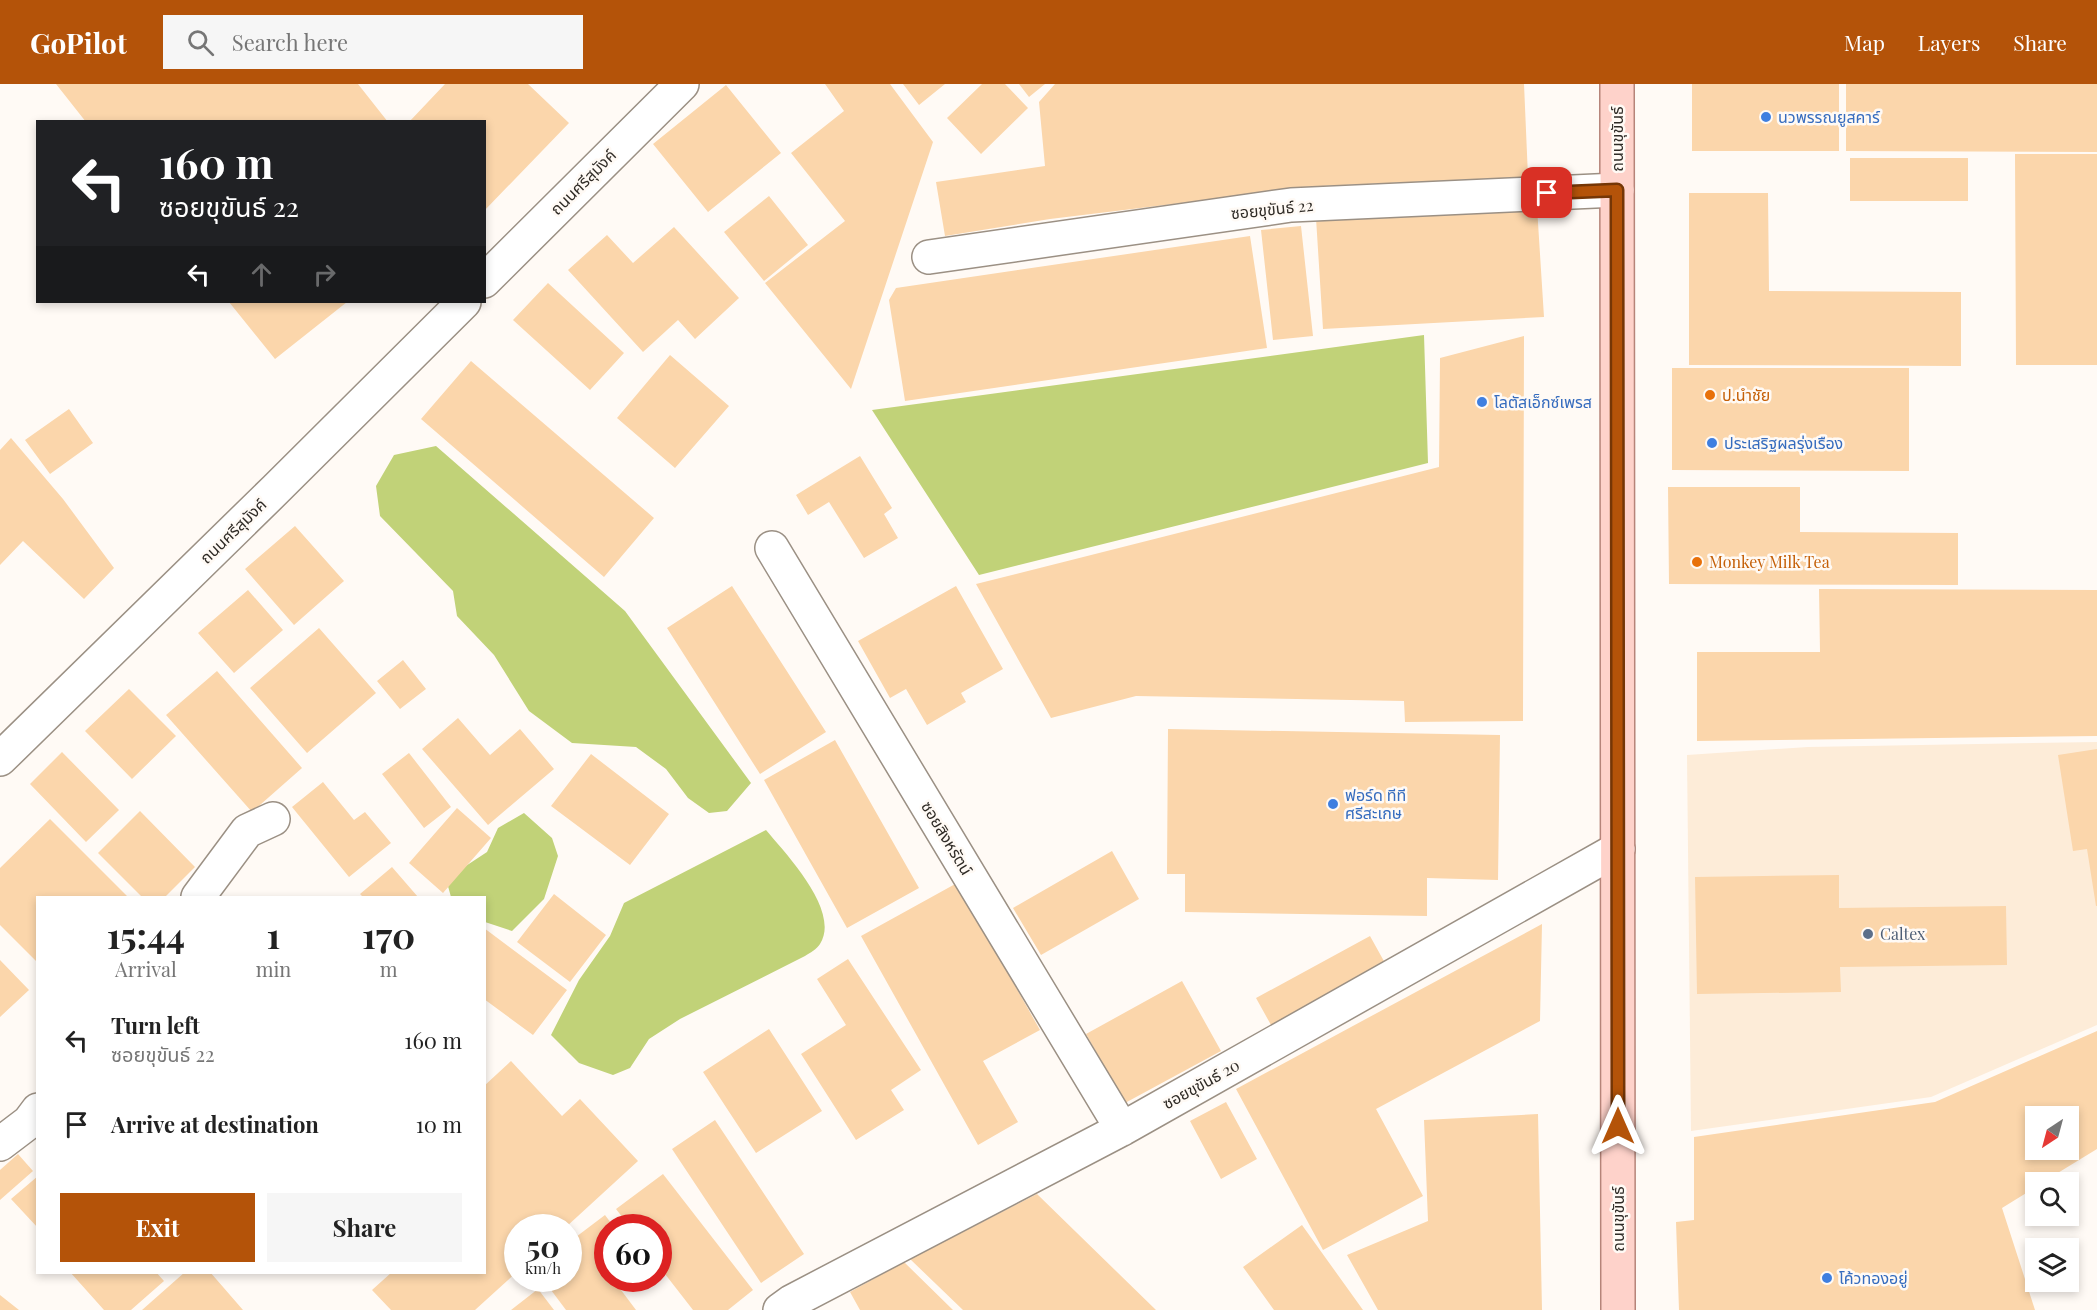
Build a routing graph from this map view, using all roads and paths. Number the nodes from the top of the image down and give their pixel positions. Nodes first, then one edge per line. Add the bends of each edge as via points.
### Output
1 (682, 84) edge
2 (1617, 84) edge
3 (1617, 190) junction
4 (929, 257) dead end
5 (486, 279) edge
6 (463, 303) edge
7 (772, 548) dead end
8 (0, 759) edge
9 (273, 819) dead end
10 (1618, 849) junction
11 (199, 896) edge
12 (36, 1113) edge
13 (1122, 1129) junction
14 (0, 1144) edge
15 (780, 1310) edge
16 (1618, 1310) edge

1 - 5 street, ถนนศรีสุมังค์
2 - 3 main road, ถนนขุขันธ์
3 - 4 street, ซอยขุขันธ์ 22 via 1291,205
3 - 10 main road, ถนนขุขันธ์
6 - 8 street, ถนนศรีสุมังค์
7 - 13 street, ซอยสิงหรัตน์
9 - 11 street via 247,831
10 - 13 street, ซอยขุขันธ์ 20
10 - 16 main road, ถนนขุขันธ์
12 - 14 street
13 - 15 street, ซอยขุขันธ์ 20

